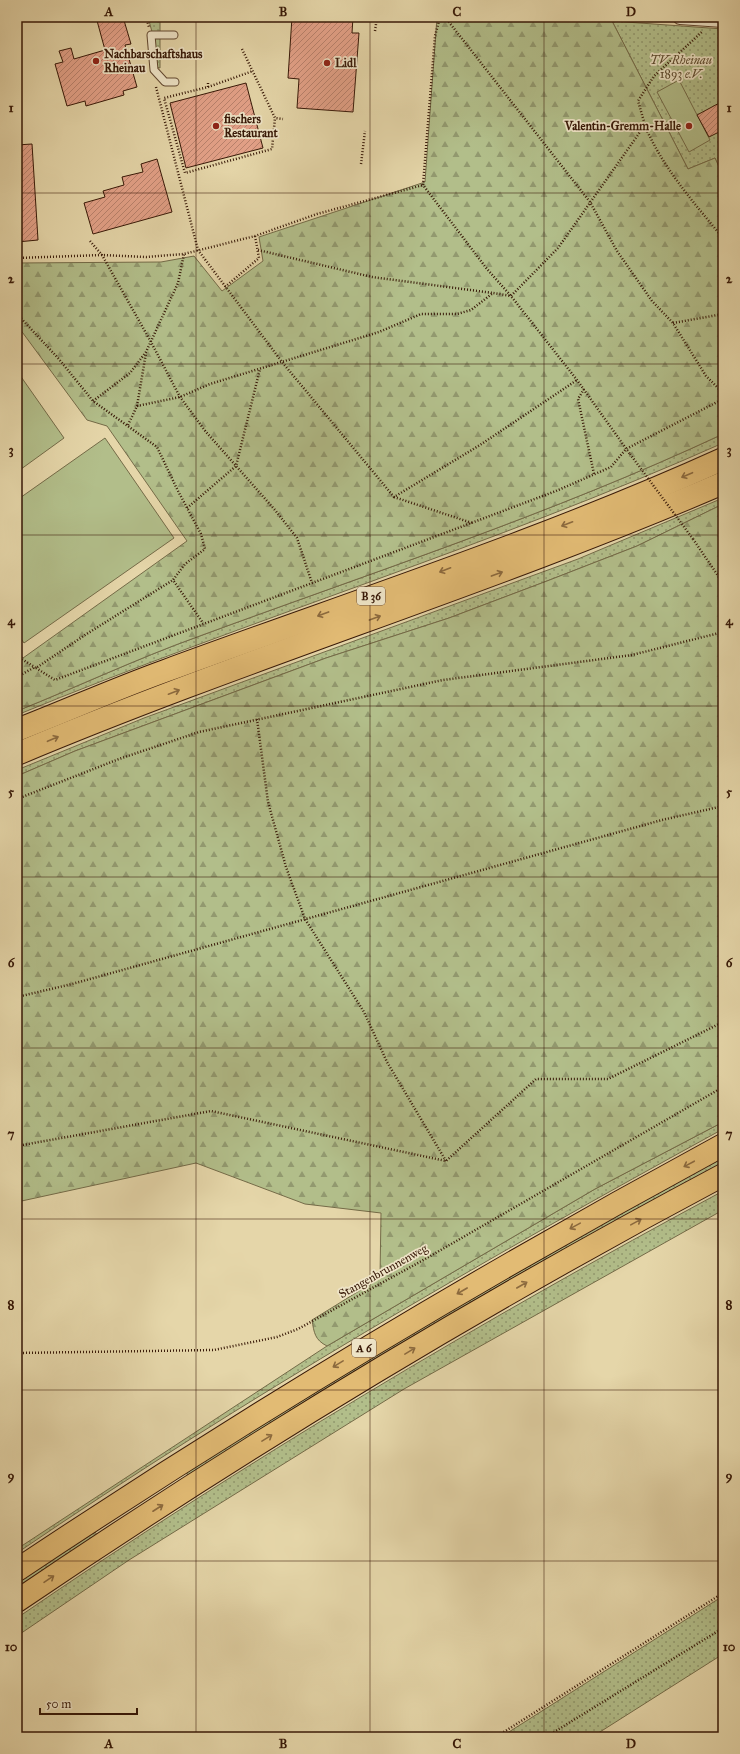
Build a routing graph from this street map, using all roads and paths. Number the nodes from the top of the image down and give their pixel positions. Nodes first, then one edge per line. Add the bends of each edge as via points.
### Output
1 (377, 17) edge
2 (440, 17) edge
3 (445, 17) edge
4 (680, 17) edge
5 (723, 20) edge
6 (707, 27) dead end
7 (375, 31) dead end
8 (174, 35) dead end
9 (242, 49) dead end
10 (154, 70) junction
11 (253, 71) junction
12 (175, 82) dead end
13 (208, 83) dead end
14 (208, 87) junction
15 (275, 118) junction
16 (283, 119) dead end
17 (645, 125) junction
18 (365, 131) dead end
19 (361, 164) dead end
20 (423, 185) junction
21 (590, 202) junction
22 (255, 236) junction
23 (723, 238) edge
24 (90, 241) dead end
25 (198, 250) junction
26 (258, 250) junction
27 (184, 254) junction
28 (102, 255) junction
29 (17, 258) edge
30 (225, 287) junction
31 (493, 293) junction
32 (511, 296) junction
33 (17, 314) edge
34 (723, 314) edge
35 (673, 323) junction
36 (151, 342) junction
37 (146, 352) junction
38 (282, 362) junction
39 (260, 369) junction
40 (577, 380) junction
41 (584, 389) junction
42 (723, 393) edge
43 (180, 397) junction
44 (723, 399) edge
45 (93, 401) junction
46 (137, 406) junction
47 (128, 425) junction
48 (626, 449) junction
49 (723, 459) edge
50 (236, 466) junction
51 (594, 474) junction
52 (723, 483) edge
53 (394, 497) junction
54 (187, 508) junction
55 (473, 523) junction
56 (173, 580) junction
57 (723, 582) edge
58 (312, 583) junction
59 (203, 623) junction
60 (723, 632) edge
61 (17, 656) edge
62 (36, 668) junction
63 (17, 677) edge
64 (257, 720) junction
65 (17, 730) edge
66 (17, 754) edge
67 (17, 799) edge
68 (723, 806) edge
69 (305, 919) junction
70 (17, 998) edge
71 (723, 1022) edge
72 (723, 1087) edge
73 (723, 1145) edge
74 (17, 1146) edge
75 (446, 1161) junction
76 (723, 1174) edge
77 (17, 1353) edge
78 (17, 1570) edge
79 (723, 1592) edge
80 (17, 1601) edge
81 (723, 1628) edge
82 (496, 1737) edge
83 (546, 1737) edge

1 - 7 path
2 - 20 path via 435,36
3 - 21 path
4 - 5 street
6 - 17 path via 654,76 638,101
8 - 10 lane via 151,35
9 - 11 path
10 - 12 lane via 165,82
10 - 25 path via 155,83
11 - 14 path
11 - 15 path
13 - 14 path
14 - 15 path via 164,98 185,173 272,149
15 - 16 path
17 - 21 path
17 - 23 path via 654,145 687,195
18 - 19 path
20 - 22 path via 318,214
20 - 32 path via 487,269
21 - 32 path via 558,248
21 - 35 path via 622,257 652,301
22 - 25 path
22 - 26 path
24 - 28 path
25 - 27 path
25 - 30 path
26 - 30 path via 259,258
26 - 31 path via 372,277
27 - 28 path via 146,257
27 - 36 path via 178,283
28 - 29 path
28 - 36 path
30 - 38 path
31 - 32 path
31 - 38 path via 471,310 457,314 421,314 379,332
32 - 40 path
33 - 45 path
34 - 35 path
35 - 42 path via 706,376
36 - 37 path
36 - 43 path
37 - 45 path via 130,373
37 - 46 path
38 - 39 path
38 - 53 path
39 - 43 path via 210,384
39 - 50 path
40 - 41 path
40 - 53 path via 480,446
41 - 48 path
41 - 51 path via 578,399
43 - 46 path
43 - 50 path
44 - 48 path
45 - 47 path
46 - 47 path
47 - 54 path via 156,447
48 - 51 path via 611,467
48 - 57 path, bridge
49 -> 65 highway, B 36 via 527,539 163,672
50 - 54 path
50 - 58 path via 297,538
51 - 55 path
66 -> 52 highway, B 36 via 222,674 550,554
53 - 55 path
54 - 56 path via 201,534 205,549 185,564
55 - 58 path
56 - 59 path
56 - 62 path
58 - 59 path
59 - 62 path via 55,680
60 - 64 path via 632,655 442,680
61 - 62 path
62 - 63 path
64 - 67 path via 199,732 119,759
64 - 69 path via 268,802 286,867
68 - 69 path via 662,820
69 - 70 path
69 - 75 path via 364,1012 388,1062
71 - 75 path via 608,1079 536,1079
72 - 77 path, Stangenbrunnenweg via 427,1258 298,1329 277,1337 214,1350
73 -> 78 highway, A 6 via 523,1255 361,1350 204,1447
74 - 75 path via 211,1110
80 -> 76 highway, A 6 via 226,1464 376,1371
79 - 82 path
81 - 83 path

